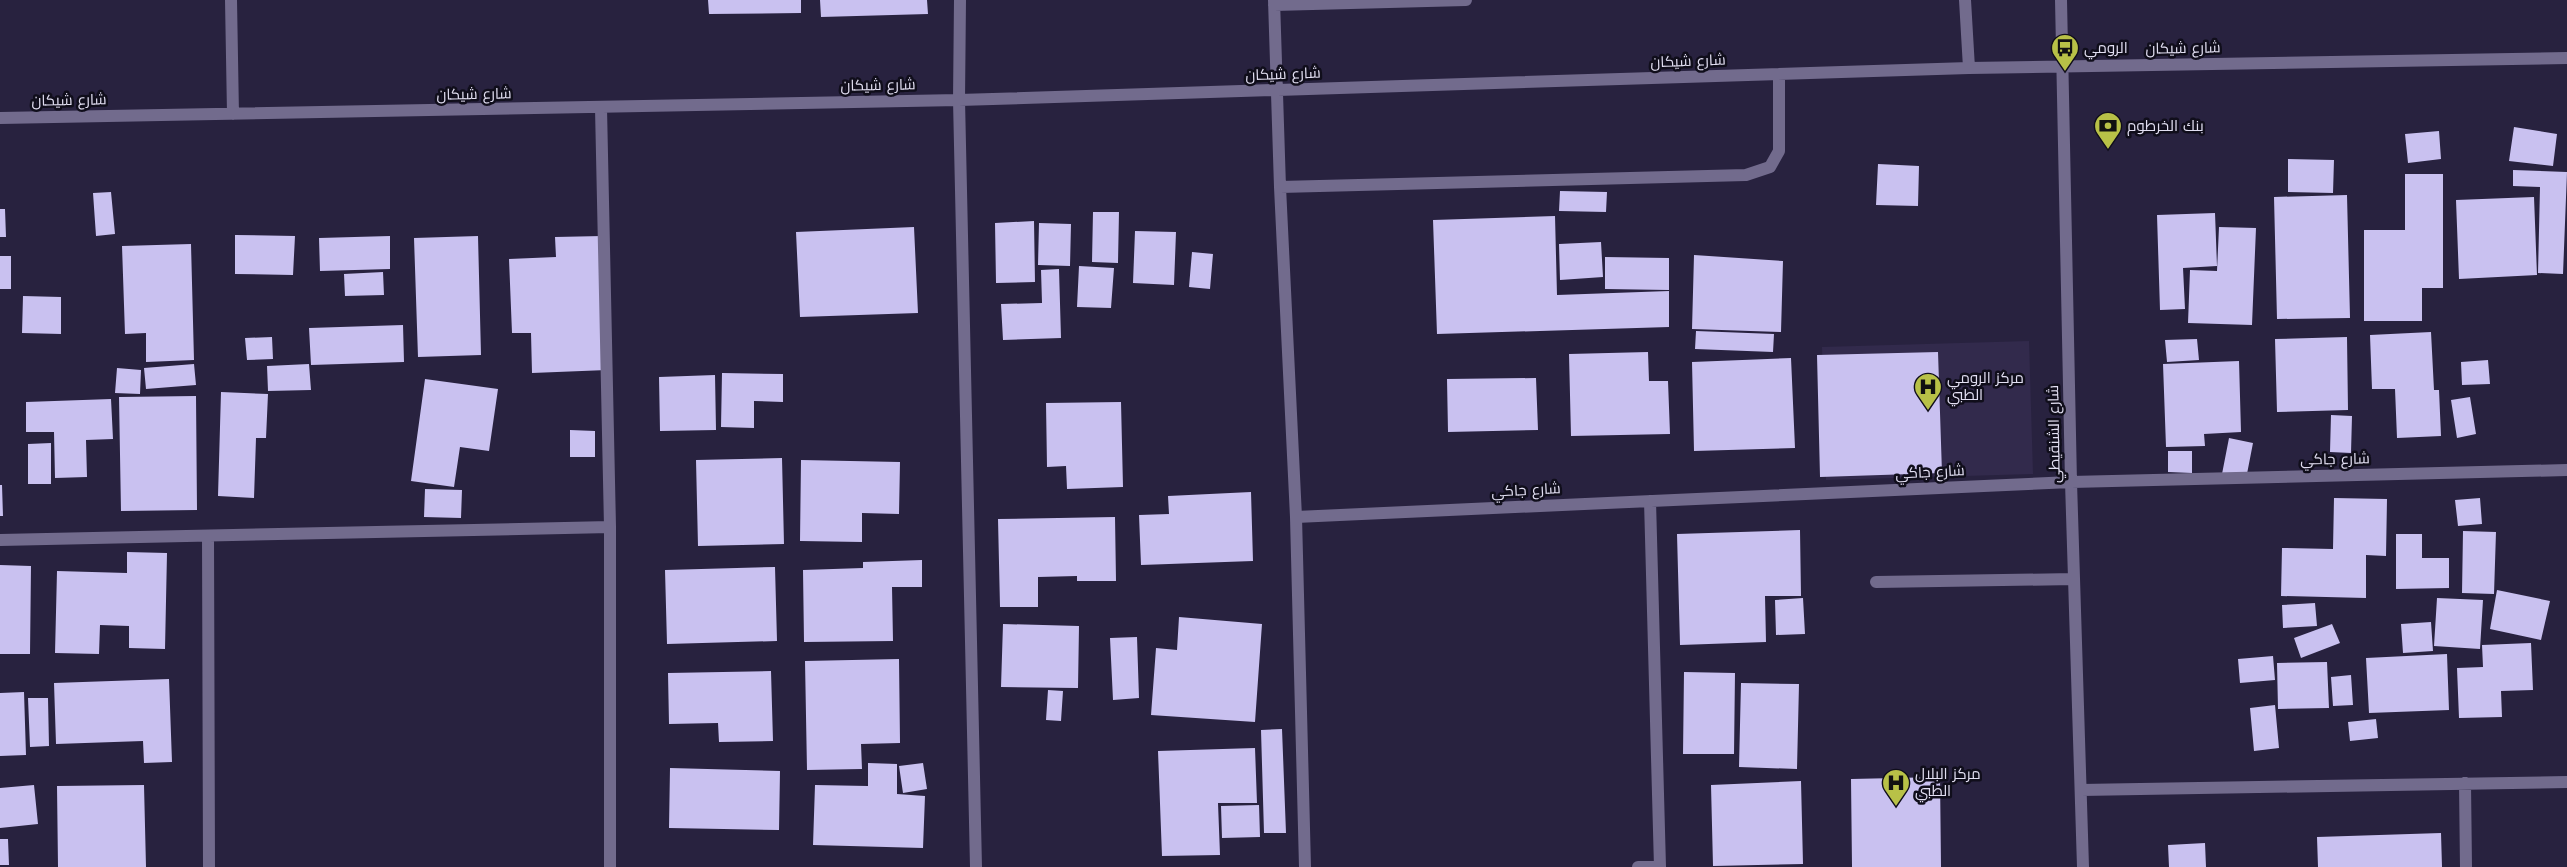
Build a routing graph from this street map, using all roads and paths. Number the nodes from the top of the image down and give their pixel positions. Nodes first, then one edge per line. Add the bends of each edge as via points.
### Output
1 (230, 0) edge
2 (960, 0) edge
3 (1466, 0) edge
4 (1966, 0) edge
5 (2061, 0) edge
6 (1274, 2) edge
7 (2567, 58) edge
8 (2064, 66) junction
9 (1969, 68) junction
10 (1779, 74) junction
11 (1277, 91) junction
12 (959, 100) junction
13 (601, 108) junction
14 (233, 114) junction
15 (0, 118) edge
16 (1280, 187) junction
17 (2567, 470) edge
18 (2071, 482) junction
19 (1650, 501) junction
20 (1296, 517) junction
21 (610, 527) junction
22 (208, 536) junction
23 (0, 540) edge
24 (2074, 579) junction
25 (1876, 582) dead end
26 (2567, 782) edge
27 (2465, 783) junction
28 (2081, 790) junction
29 (209, 867) edge
30 (610, 867) edge
31 (976, 867) edge
32 (1305, 867) edge
33 (1638, 867) edge
34 (1660, 867) edge
35 (2083, 867) edge
36 (2466, 867) edge

1 - 14 street
2 - 12 street
3 - 6 street
4 - 9 street
5 - 8 street, شارع الشنقيطي
6 - 11 street
7 - 8 street, شارع شيكان
8 - 9 street, شارع شيكان
8 - 18 street, شارع الشنقيطي
9 - 10 street, شارع شيكان
10 - 11 street, شارع شيكان
10 - 16 street via 1780,150 1770,167 1746,175
11 - 12 street, شارع شيكان
11 - 16 street
12 - 13 street, شارع شيكان
12 - 31 street
13 - 14 street, شارع شيكان
13 - 21 street
14 - 15 street, شارع شيكان
16 - 20 street
17 - 18 street, شارع جاكي
18 - 19 street, شارع جاكي
18 - 24 street, شارع الشنقيطي
19 - 20 street, شارع جاكي
19 - 34 street
20 - 32 street
21 - 22 street
21 - 30 street
22 - 23 street
22 - 29 street
24 - 25 street
24 - 28 street, شارع الشنقيطي
26 - 27 street
27 - 28 street
27 - 36 street
28 - 35 street, شارع الشنقيطي
33 - 34 street

